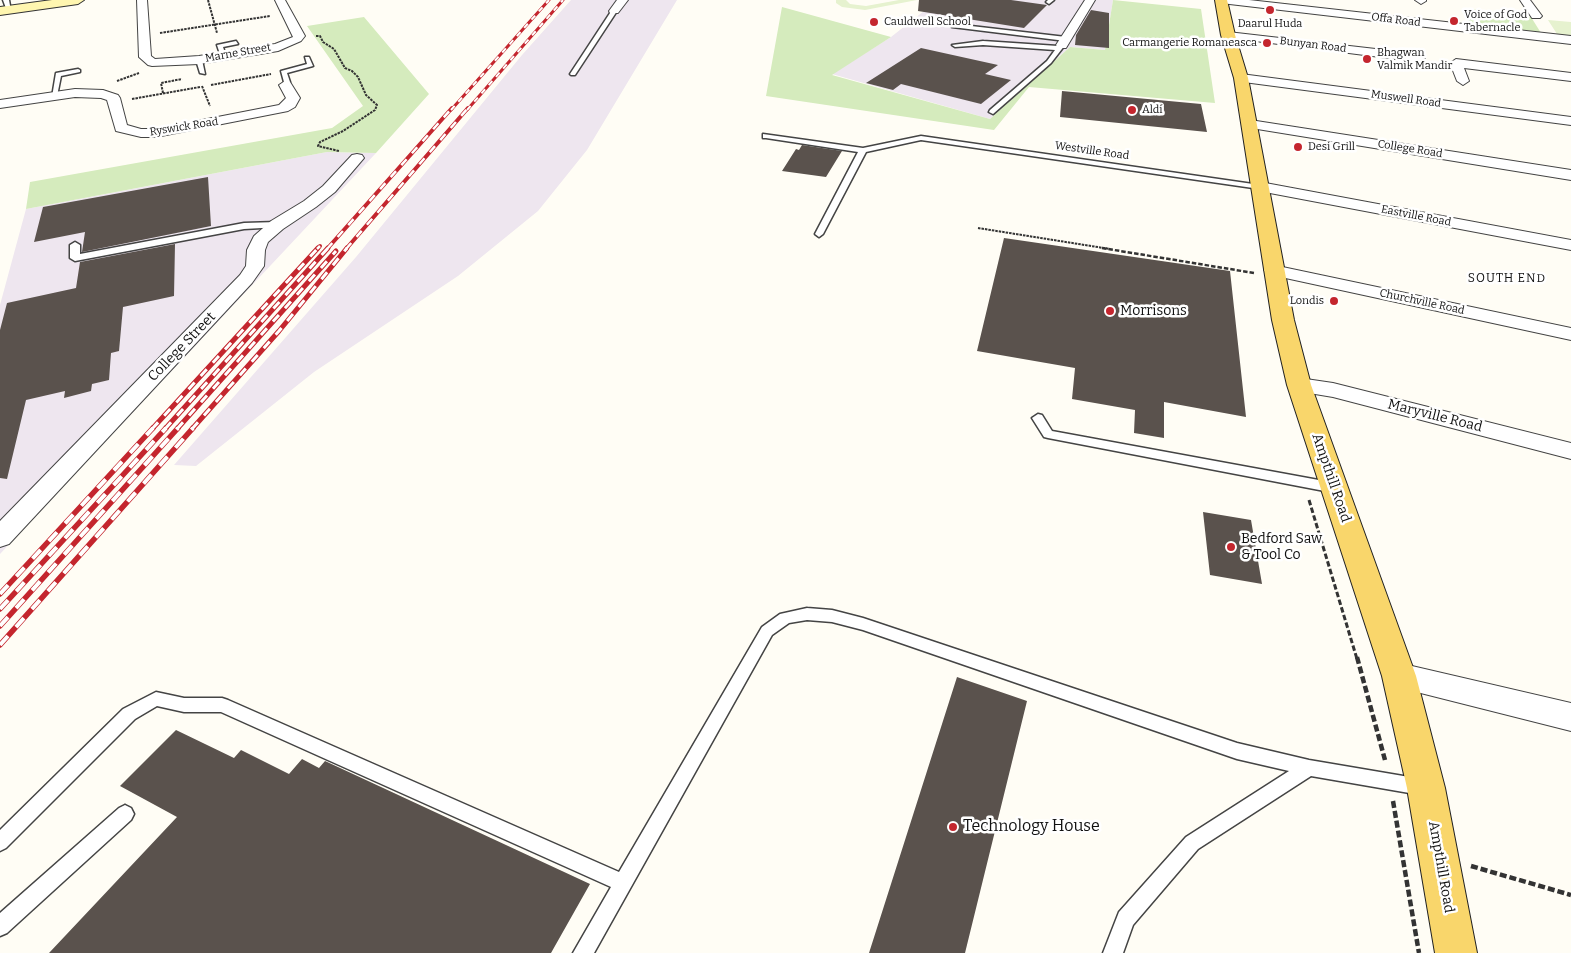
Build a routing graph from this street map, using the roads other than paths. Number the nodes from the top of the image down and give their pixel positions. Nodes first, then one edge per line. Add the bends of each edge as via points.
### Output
1 (78, 0) edge
2 (142, 0) edge
3 (280, 0) edge
4 (623, 0) edge
5 (1090, 0) edge
6 (1221, 0) edge
7 (1525, 0) edge
8 (5, 7) edge
9 (614, 11) joint
10 (1536, 16) dead end
11 (954, 26) dead end
12 (1228, 35) junction
13 (1551, 38) junction
14 (1571, 40) edge
15 (236, 43) dead end
16 (1062, 44) junction
17 (956, 45) dead end
18 (222, 51) junction
19 (307, 58) dead end
20 (1419, 58) dead end
21 (198, 60) junction
22 (1566, 61) edge
23 (78, 71) dead end
24 (202, 73) dead end
25 (573, 74) dead end
26 (1571, 77) edge
27 (1241, 78) junction
28 (1462, 81) dead end
29 (287, 89) junction
30 (54, 96) junction
31 (272, 96) dead end
32 (0, 104) edge
33 (994, 112) dead end
34 (1571, 121) edge
35 (1250, 124) junction
36 (766, 136) dead end
37 (863, 150) junction
38 (358, 158) road end
39 (1571, 174) edge
40 (1260, 187) junction
41 (277, 225) junction
42 (819, 234) dead end
43 (75, 245) dead end
44 (1571, 245) edge
45 (1274, 273) junction
46 (1571, 334) edge
47 (1299, 385) junction
48 (1038, 418) dead end
49 (1571, 451) edge
50 (1335, 488) junction
51 (0, 537) edge
52 (1399, 676) junction
53 (1571, 717) edge
54 (1310, 768) junction
55 (1426, 788) junction
56 (125, 814) dead end
57 (0, 842) edge
58 (623, 883) junction
59 (0, 926) edge
60 (583, 953) edge
61 (1113, 953) edge
62 (1456, 953) edge

1 - 8 main road
2 - 21 street, Marne Street via 145,57 163,64
3 - 18 street, Marne Street via 299,36 297,39 278,47
4 - 9 street
5 - 16 street
6 - 12 main road, Ampthill Road
6 - 13 street, Offa Road
7 - 10 street
9 - 25 lane
11 - 16 lane
12 - 20 street, Bunyan Road via 1398,59
12 - 27 main road, Ampthill Road
13 - 14 street, Offa Road
13 - 22 street
15 - 18 lane
16 - 17 lane
16 - 33 lane via 1050,62
18 - 21 street, Marne Street
19 - 29 lane via 311,65 283,72
21 - 24 lane, Marne Street
23 - 30 lane via 58,74
26 - 28 street via 1456,63
27 - 34 street, Muswell Road
27 - 35 main road, Ampthill Road
29 - 30 street, Ryswick Road via 293,98 290,104 271,112 141,133 120,128 113,98 93,92
29 - 31 street
30 - 32 street
35 - 39 street, College Road
35 - 40 main road, Ampthill Road
36 - 37 lane, Westville Road
37 - 40 lane, Westville Road via 921,138
37 - 42 lane
38 - 41 street, College Street via 329,189
40 - 44 street, Eastville Road
40 - 45 main road, Ampthill Road
41 - 43 lane via 244,226 75,258
41 - 51 street, College Street via 260,240 255,266 246,280
45 - 46 street, Churchville Road
45 - 47 main road, Ampthill Road
47 - 49 street, Maryville Road via 1333,390
47 - 50 main road, Ampthill Road
48 - 50 lane via 1048,434
50 - 52 main road, Ampthill Road
52 - 53 street
52 - 55 main road, Ampthill Road
54 - 55 lane
54 - 58 lane via 1237,751 863,624 807,614 785,618 767,630
54 - 61 lane via 1192,843 1126,919
55 - 62 main road, Ampthill Road
56 - 59 lane
57 - 58 lane via 129,714 156,699 184,705 222,705
58 - 60 lane

